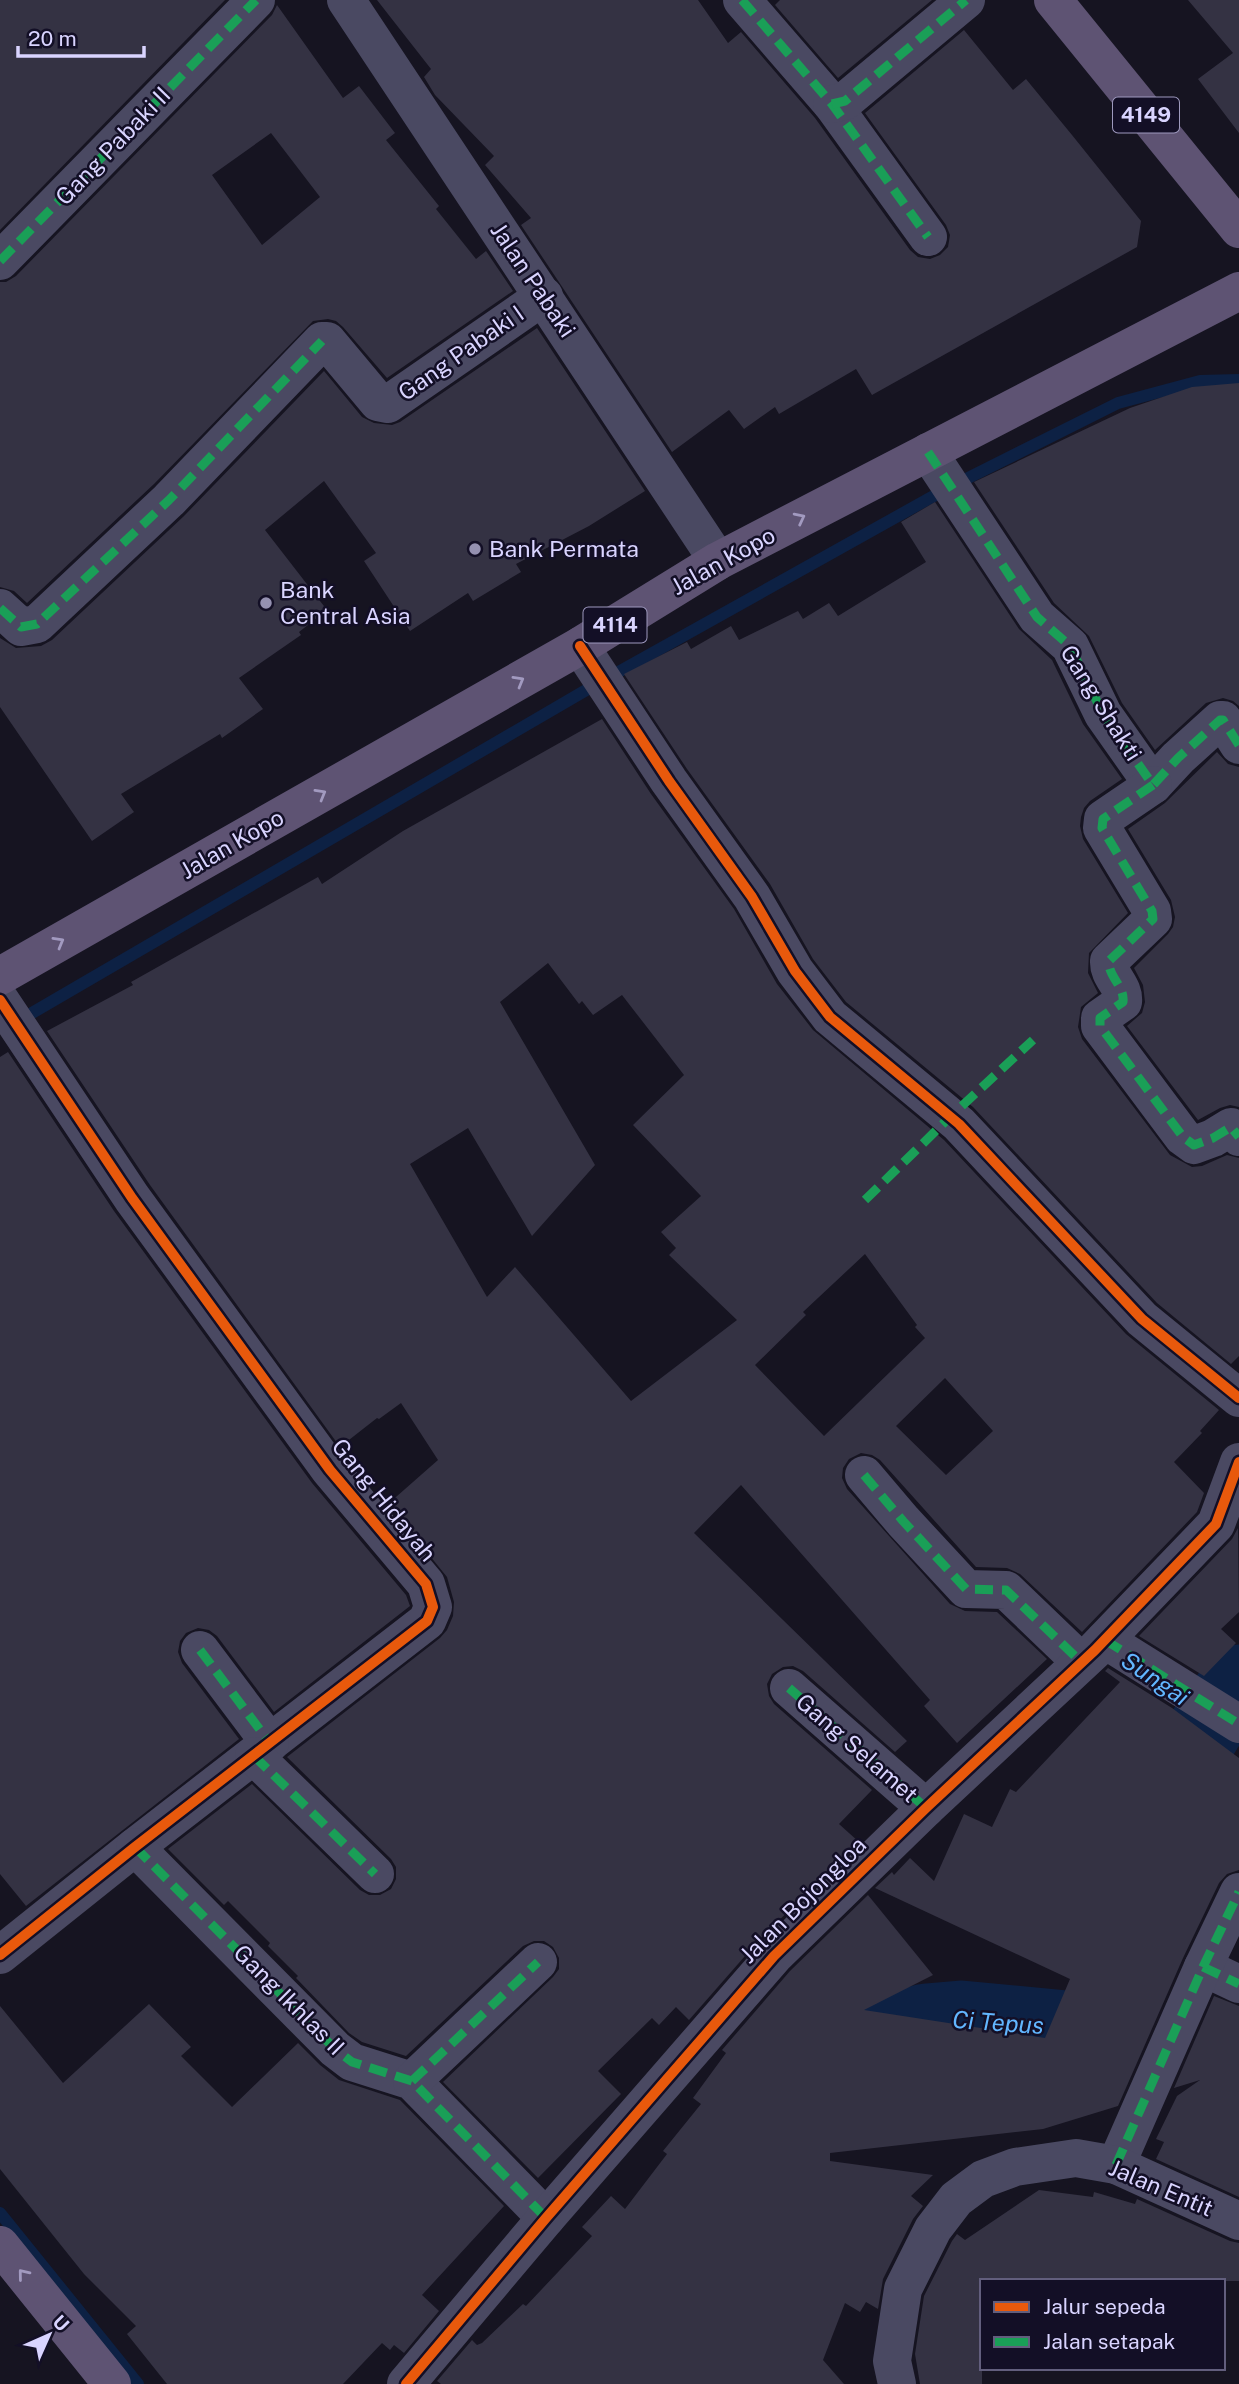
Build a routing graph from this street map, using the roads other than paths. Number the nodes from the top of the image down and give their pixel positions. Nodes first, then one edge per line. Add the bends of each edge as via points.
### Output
1 (256, 0) edge
2 (346, 0) edge
3 (742, 0) edge
4 (966, 0) edge
5 (1053, 0) edge
6 (832, 104) junction
7 (1239, 229) edge
8 (928, 237) dead end
9 (0, 261) edge
10 (1239, 291) edge
11 (544, 296) junction
12 (928, 452) junction
13 (718, 561) junction
14 (0, 608) edge
15 (580, 646) junction
16 (1239, 745) edge
17 (1153, 785) junction
18 (0, 976) edge
19 (0, 1000) edge
20 (1239, 1137) edge
21 (1239, 1398) edge
22 (1239, 1462) edge
23 (864, 1475) dead end
24 (1095, 1649) junction
25 (200, 1650) dead end
26 (789, 1688) dead end
27 (1239, 1724) edge
28 (262, 1749) junction
29 (926, 1808) junction
30 (135, 1847) junction
31 (375, 1874) dead end
32 (1239, 1892) edge
33 (0, 1955) edge
34 (538, 1962) dead end
35 (1203, 1967) junction
36 (1239, 1983) edge
37 (412, 2081) junction
38 (1116, 2165) junction
39 (546, 2218) junction
40 (1239, 2221) edge
41 (0, 2245) edge
42 (112, 2384) edge
43 (406, 2384) edge
44 (897, 2384) edge

1 - 9 street, Gang Pabaki II
2 - 11 street, Jalan Pabaki
3 - 6 street
4 - 6 street via 845,101
5 - 7 main road, 4149
6 - 8 street
10 - 12 main road, Jalan Kopo / 4114
11 - 13 street, Jalan Pabaki
11 - 14 street, Gang Pabaki I via 388,404 378,402 327,341 322,341 169,500 37,624 21,627
13 -> 12 main road, Jalan Kopo / 4114
12 - 17 street, Gang Shakti via 1037,617 1070,646 1103,714
13 - 15 main road, Jalan Kopo / 4114
18 -> 15 main road, Jalan Kopo / 4114
15 - 21 street via 830,1017 959,1124 1143,1319
16 - 17 street, Gang Shakti via 1220,720
17 - 20 street via 1103,819 1102,828 1153,919 1109,961 1124,996 1123,1002 1100,1018 1100,1026 1194,1145 1231,1127
19 - 28 street, Gang Hidayah via 139,1209 330,1470 426,1584 433,1606 427,1621
22 - 24 street, Jalan Bojongloa via 1216,1524
23 - 24 street via 966,1589 1006,1590
24 - 27 street
24 - 29 street, Jalan Bojongloa
25 - 28 street
26 - 29 street, Gang Selamet
28 - 30 street, Gang Hidayah
28 - 31 street
29 - 39 street, Jalan Bojongloa via 774,1956
30 - 33 street, Gang Hidayah
30 - 37 street, Gang Ikhlas II via 335,2049 352,2062
32 - 35 street
34 - 37 street
35 - 36 street
35 - 38 street
37 - 39 street, Gang Ikhlas II
38 - 40 street, Jalan Entit
38 - 44 street, Jalan Entit via 1076,2158 1015,2167 983,2179 956,2199 933,2229 903,2289 892,2361
39 - 43 street, Jalan Bojongloa
42 -> 41 main road

